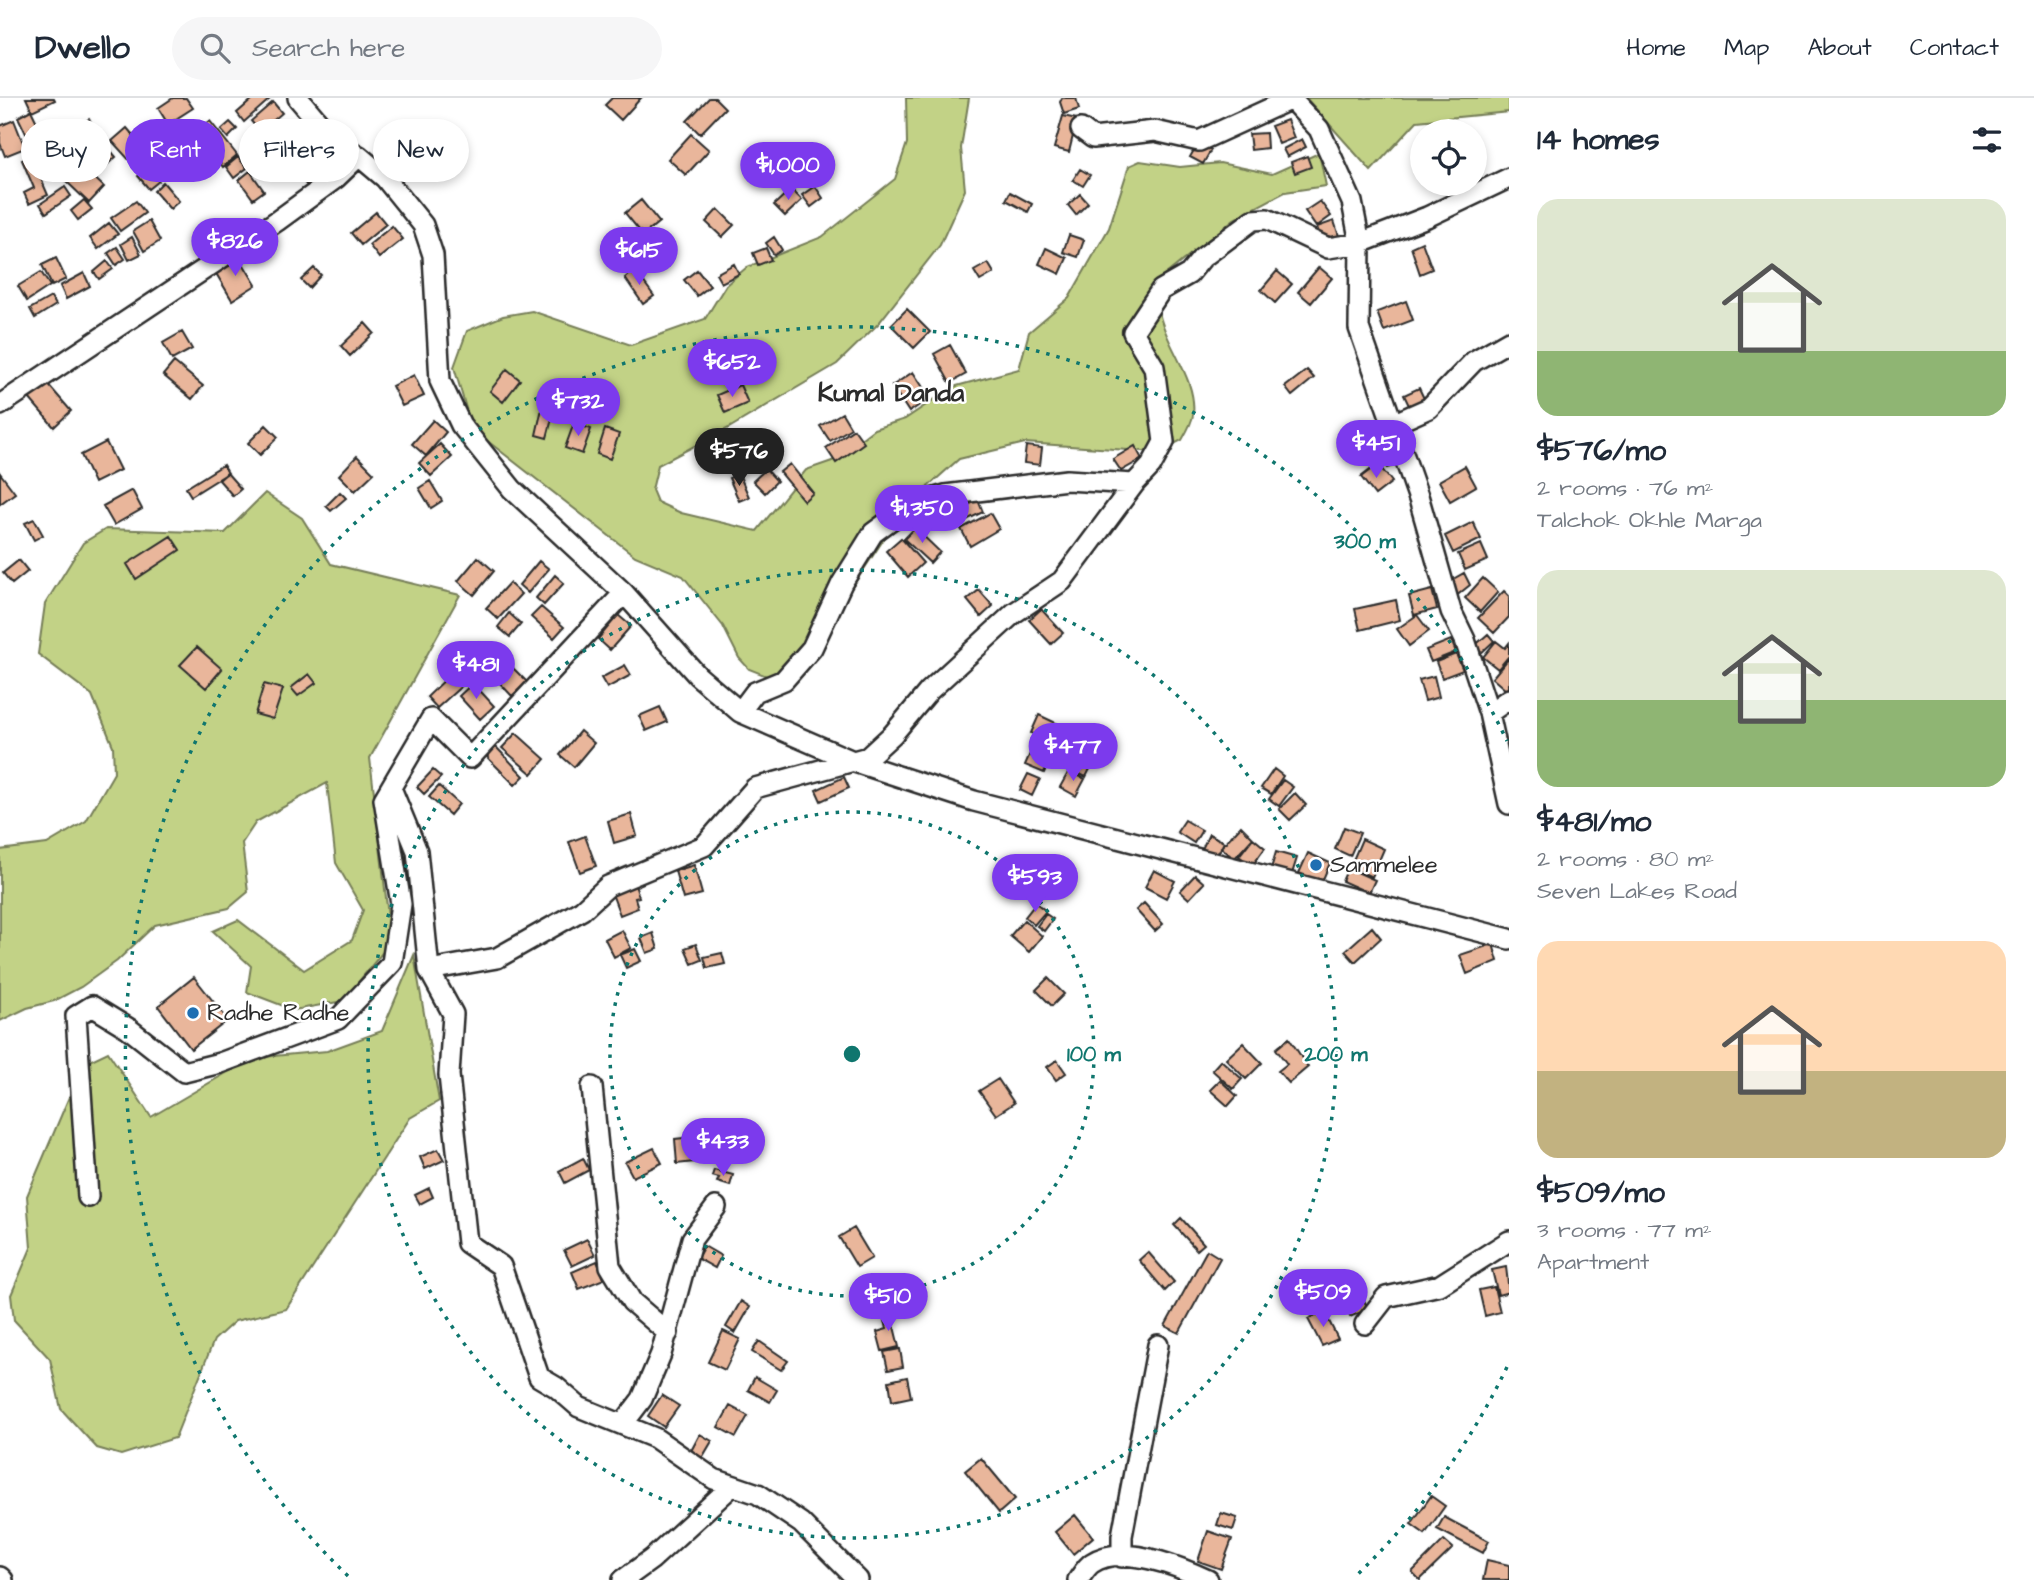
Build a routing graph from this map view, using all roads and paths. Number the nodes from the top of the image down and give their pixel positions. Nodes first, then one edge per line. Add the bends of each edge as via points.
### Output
1 (298, 98) edge
2 (1291, 98) edge
3 (315, 119) edge
4 (1081, 129) dead end
5 (359, 156) edge
6 (1509, 178) edge
7 (331, 182) edge
8 (1360, 243) junction
9 (1509, 341) edge
10 (0, 405) edge
11 (1393, 424) junction
12 (1134, 484) junction
13 (624, 593) junction
14 (1509, 699) edge
15 (740, 712) junction
16 (1489, 713) junction
17 (855, 762) junction
18 (391, 789) junction
19 (1509, 804) edge
20 (1509, 939) edge
21 (429, 970) junction
22 (592, 1087) dead end
23 (89, 1197) dead end
24 (716, 1206) dead end
25 (1509, 1241) edge
26 (1365, 1324) dead end
27 (667, 1333) junction
28 (1158, 1345) dead end
29 (623, 1424) junction
30 (732, 1486) junction
31 (1122, 1557) junction
32 (623, 1580) edge
33 (858, 1580) edge
34 (1078, 1580) edge
35 (1208, 1580) edge

1 - 3 street
2 - 4 street via 1199,141 1155,131 1093,138
2 - 8 street via 1319,129 1352,202
5 - 13 street via 385,178 423,225 433,255 440,381 461,425 512,489
6 - 8 street
7 - 10 street
8 - 11 street via 1359,328
8 - 12 street via 1328,248 1267,219 1253,220 1202,258 1189,274 1161,290 1133,332 1154,367 1164,442
9 - 11 street via 1474,361 1429,408
11 - 16 street via 1451,611
12 - 15 street via 1067,480 945,495 911,505 873,533 842,583 812,648 784,680 755,692
12 - 17 street via 1062,581 1014,614 929,691 877,750
13 - 15 street via 698,676
13 - 18 street via 470,758 431,719
14 - 16 street
15 - 17 street
16 - 19 street
17 - 20 street via 974,801
17 - 21 street via 755,788 704,846 608,886 582,909 497,958
18 - 21 street via 417,850
18 - 23 street via 384,799 401,904 392,963 338,1019 184,1072 92,1006 76,1016
21 - 29 street via 453,1014 449,1075 467,1243 500,1266 539,1377 579,1407
22 - 27 street via 610,1266 632,1302
24 - 27 street via 692,1239
25 - 26 street via 1440,1285 1387,1297
27 - 29 street via 642,1399
28 - 31 street via 1122,1536
29 - 30 street via 655,1438 714,1479
30 - 32 street
30 - 33 street via 758,1494 801,1523
31 - 34 street via 1097,1560
31 - 35 street via 1141,1556

